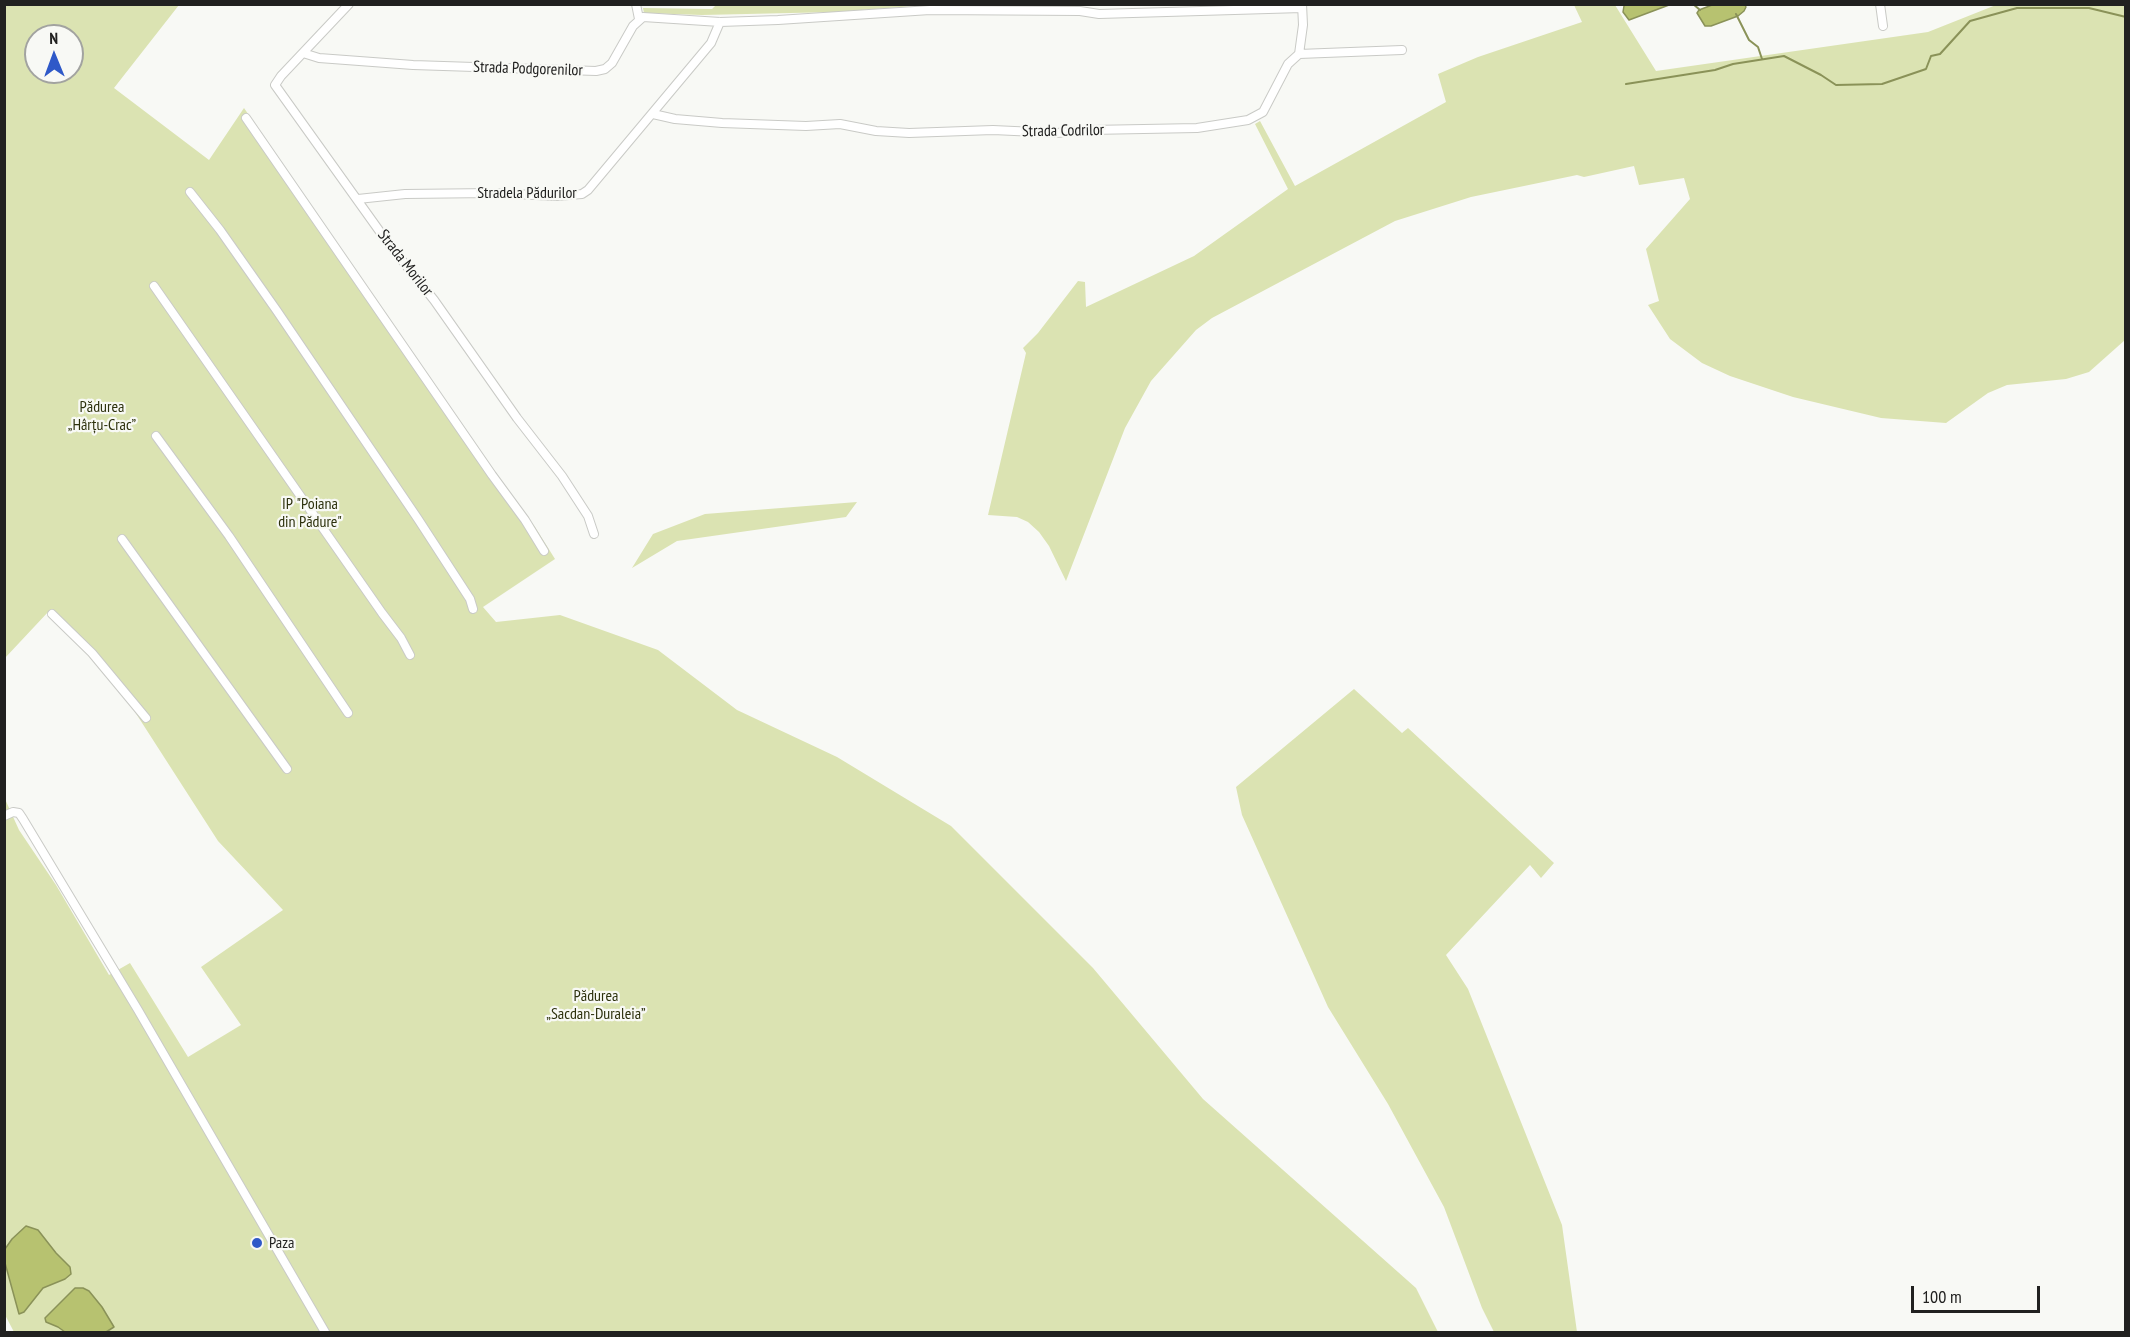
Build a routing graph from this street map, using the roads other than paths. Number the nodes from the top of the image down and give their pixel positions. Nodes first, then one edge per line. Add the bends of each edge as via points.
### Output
1 (350, 4) edge
2 (636, 4) edge
3 (1880, 4) edge
4 (1302, 6) edge
5 (1084, 8) edge
6 (639, 19) junction
7 (720, 22) junction
8 (1883, 26) dead end
9 (1402, 50) dead end
10 (303, 53) junction
11 (1299, 54) junction
12 (653, 114) junction
13 (246, 118) dead end
14 (190, 192) dead end
15 (358, 199) junction
16 (154, 286) dead end
17 (156, 436) dead end
18 (594, 534) dead end
19 (122, 539) dead end
20 (544, 551) dead end
21 (473, 609) dead end
22 (52, 614) dead end
23 (410, 655) dead end
24 (348, 713) dead end
25 (146, 718) dead end
26 (287, 769) dead end
27 (4, 816) edge
28 (325, 1332) edge

1 - 10 street, Strada Morilor
2 - 6 street
3 - 8 street
4 - 5 street via 1098,14
4 - 11 street
5 - 7 street via 930,10
6 - 7 street
6 - 10 street, Strada Podgorenilor via 612,63 596,71 413,65 319,58
7 - 12 street, Stradela Pădurilor via 711,43
9 - 11 street
10 - 15 street, Strada Morilor via 275,85
11 - 12 street, Strada Codrilor via 1288,64 1263,112 1248,120 1207,127 1057,133 901,133 840,124 722,123
12 - 15 street, Stradela Pădurilor via 582,194 405,194
13 - 20 street
14 - 21 street via 277,311 412,510
15 - 18 street, Strada Morilor via 562,476 588,516
16 - 23 street
17 - 24 street via 229,536
19 - 26 street
22 - 25 street via 92,653
27 - 28 street via 13,812 23,819

